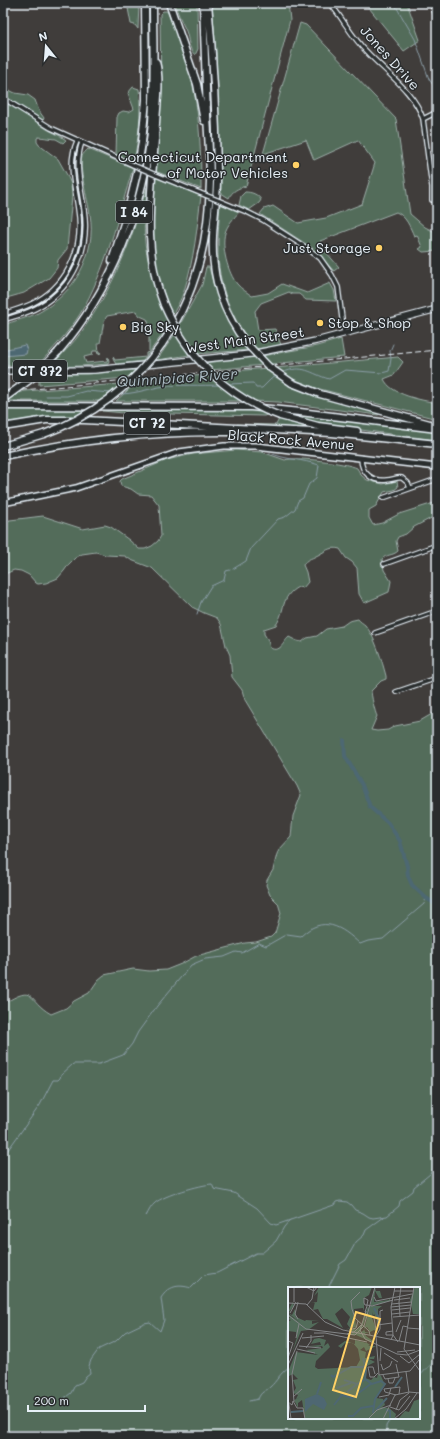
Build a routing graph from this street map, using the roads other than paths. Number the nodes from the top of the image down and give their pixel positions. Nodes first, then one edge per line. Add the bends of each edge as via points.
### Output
1 (145, 3) edge
2 (153, 3) edge
3 (169, 3) edge
4 (203, 3) edge
5 (208, 3) edge
6 (432, 3) edge
7 (333, 7) dead end
8 (437, 17) edge
9 (154, 54) junction
10 (3, 98) edge
11 (437, 112) edge
12 (423, 119) junction
13 (208, 134) junction
14 (77, 140) junction
15 (82, 142) junction
16 (432, 200) dead end
17 (109, 274) junction
18 (437, 309) edge
19 (3, 314) edge
20 (3, 320) edge
21 (344, 334) junction
22 (3, 371) edge
23 (3, 399) edge
24 (3, 406) edge
25 (437, 426) edge
26 (3, 427) edge
27 (437, 429) edge
28 (292, 431) junction
29 (435, 444) edge
30 (3, 446) edge
31 (3, 456) edge
32 (361, 458) junction
33 (437, 467) edge
34 (437, 479) edge
35 (410, 488) junction
36 (384, 498) dead end
37 (3, 503) edge
38 (437, 545) edge
39 (384, 564) dead end
40 (437, 611) edge
41 (375, 633) dead end
42 (437, 678) edge
43 (396, 692) dead end

1 - 17 highway via 146,100 139,166
2 - 9 highway, I 84
3 - 13 highway via 197,84
4 - 13 highway
5 - 25 highway, bridge via 217,172 214,268 218,290 226,310 247,344 269,367 292,383 320,394
6 - 8 street
7 - 12 street, Jones Drive via 365,51 415,102
9 - 17 highway, I 84 via 153,112 145,169 128,232
9 - 29 highway, bridge via 158,70 158,97 150,238 154,271 164,305 184,343 210,373 238,395 262,409 318,426
10 - 14 street via 44,124
11 - 12 street
12 - 16 street, Jones Drive
13 - 30 highway, bridge via 209,193 202,252 185,303 162,344 140,371 96,409 44,434
14 - 15 street
14 - 19 street via 72,162 80,230 74,259 62,279 44,297 28,306
15 - 20 street via 78,162 86,223 84,246 79,261 67,283 47,302
15 - 21 street, bridge via 249,213 308,249 320,258 338,287
17 - 23 highway, I 84, bridge via 89,310 58,352 32,378
18 - 21 main road, West Main Street / CT 372
21 - 22 main road, West Main Street / CT 372 via 251,354 76,370
24 - 27 highway, CT 72 via 251,407
26 - 28 highway, CT 72 via 39,421 76,420
28 - 29 highway, CT 72
28 - 31 highway via 136,435
32 - 33 street, Black Rock Avenue
32 - 35 street via 362,468 370,477 382,480 402,478
32 - 37 street, Black Rock Avenue via 256,446 209,447 166,456 76,488
34 - 35 street
35 - 36 street
38 - 39 street
40 - 41 street
42 - 43 street

